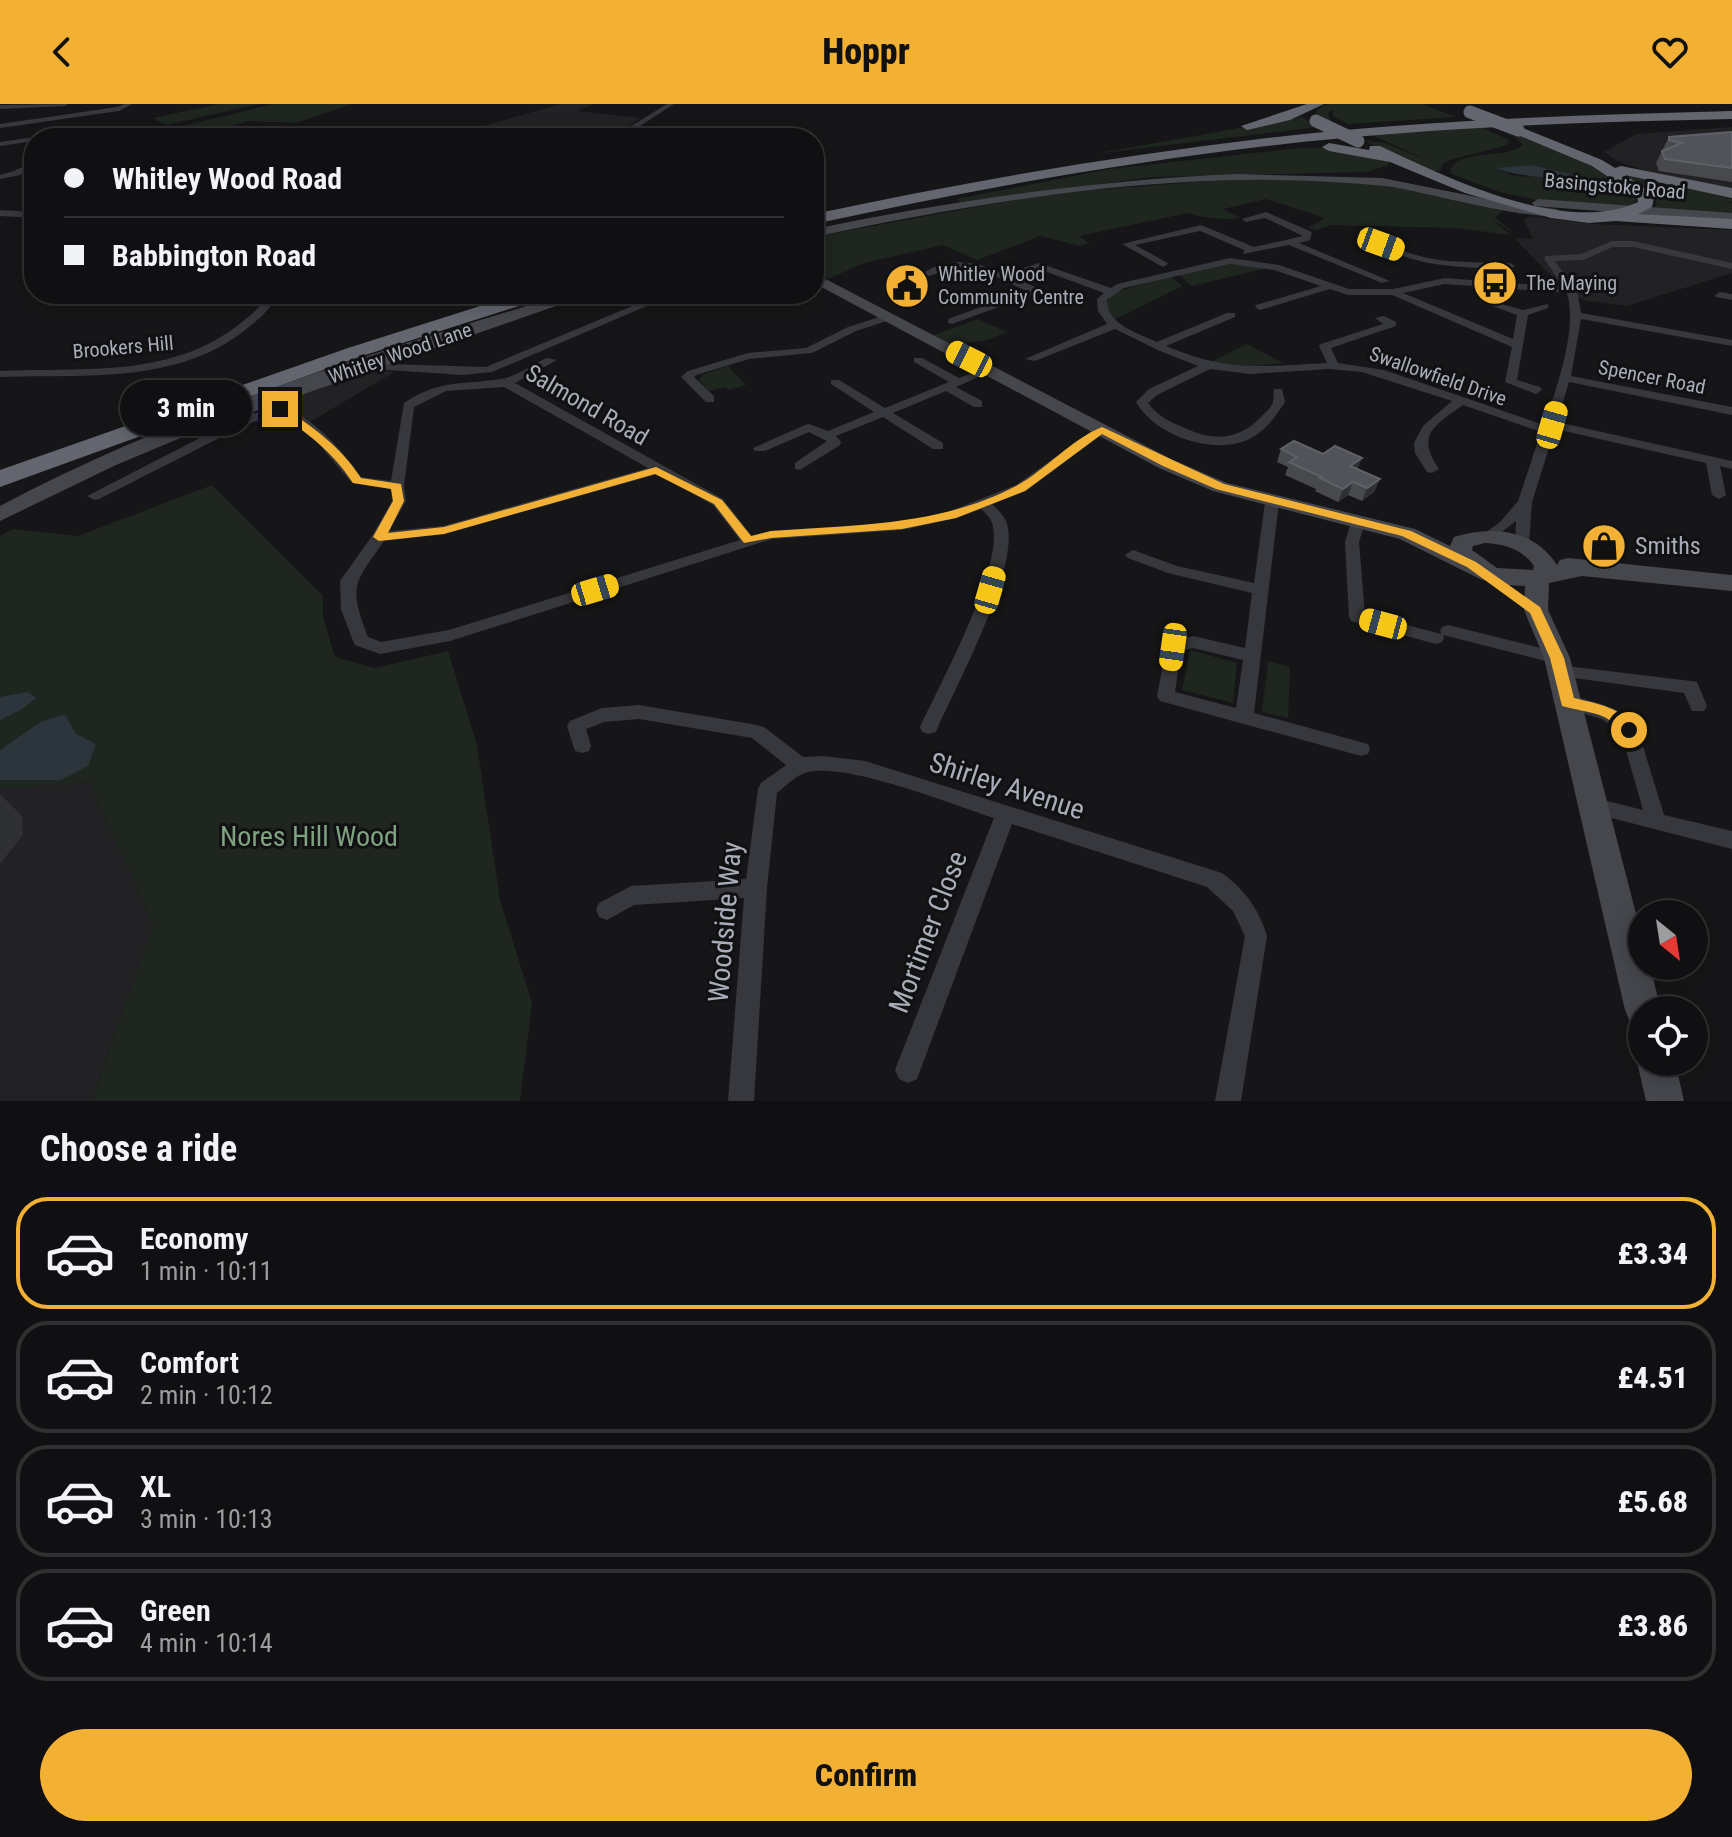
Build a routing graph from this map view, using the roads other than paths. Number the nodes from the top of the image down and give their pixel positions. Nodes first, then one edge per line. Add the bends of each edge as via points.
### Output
1 (65, 104) edge
2 (129, 104) edge
3 (671, 104) edge
4 (1312, 105) edge
5 (0, 107) edge
6 (1463, 108) edge
7 (1732, 113) edge
8 (0, 126) edge
9 (632, 128) edge
10 (1235, 128) dead end
11 (24, 140) edge
12 (1161, 140) dead end
13 (0, 144) edge
14 (1395, 159) junction
15 (1597, 163) junction
16 (24, 169) edge
17 (1311, 175) junction
18 (1252, 176) junction
19 (0, 177) edge
20 (1442, 178) junction
21 (946, 183) junction
22 (1732, 193) edge
23 (824, 209) edge
24 (1633, 211) junction
25 (0, 213) edge
26 (24, 214) edge
27 (1561, 214) junction
28 (824, 217) edge
29 (824, 217) edge
30 (1604, 217) junction
31 (1732, 217) edge
32 (1246, 219) dead end
33 (1732, 224) edge
34 (824, 231) edge
35 (1373, 236) dead end
36 (1290, 242) junction
37 (1253, 250) junction
38 (1244, 262) junction
39 (1426, 262) junction
40 (1163, 264) dead end
41 (1510, 266) dead end
42 (1732, 266) edge
43 (926, 274) dead end
44 (1005, 277) junction
45 (1385, 281) dead end
46 (1445, 281) junction
47 (824, 282) edge
48 (1327, 287) junction
49 (1568, 290) junction
50 (1034, 291) junction
51 (1109, 291) junction
52 (1393, 292) junction
53 (1720, 295) dead end
54 (1048, 297) dead end
55 (1732, 297) edge
56 (1491, 302) dead end
57 (267, 304) edge
58 (472, 304) edge
59 (506, 304) edge
60 (551, 304) edge
61 (646, 304) edge
62 (1544, 306) dead end
63 (1260, 307) dead end
64 (1523, 313) junction
65 (1231, 315) dead end
66 (1576, 315) junction
67 (889, 317) junction
68 (1380, 318) dead end
69 (952, 321) dead end
70 (1115, 325) junction
71 (1732, 343) edge
72 (1158, 345) junction
73 (1517, 345) junction
74 (517, 358) junction
75 (1031, 359) dead end
76 (551, 360) dead end
77 (918, 360) dead end
78 (1333, 364) junction
79 (1209, 365) junction
80 (387, 367) dead end
81 (535, 367) junction
82 (988, 370) junction
83 (0, 374) edge
84 (1565, 378) junction
85 (835, 382) dead end
86 (506, 383) junction
87 (952, 384) junction
88 (1536, 390) dead end
89 (1278, 392) dead end
90 (710, 399) dead end
91 (1461, 401) junction
92 (978, 404) dead end
93 (1732, 411) edge
94 (885, 413) junction
95 (1551, 428) junction
96 (1102, 430) junction
97 (828, 435) junction
98 (938, 446) dead end
99 (760, 448) dead end
100 (1712, 460) junction
101 (0, 465) edge
102 (1732, 465) edge
103 (800, 466) dead end
104 (1432, 469) dead end
105 (656, 470) junction
106 (0, 479) edge
107 (397, 486) junction
108 (1719, 495) dead end
109 (94, 496) dead end
110 (1272, 502) junction
111 (1525, 502) junction
112 (984, 504) junction
113 (0, 515) edge
114 (1358, 522) junction
115 (1407, 534) junction
116 (1483, 536) junction
117 (379, 537) junction
118 (748, 541) junction
119 (1133, 555) dead end
120 (1535, 564) junction
121 (1477, 568) junction
122 (1732, 583) edge
123 (1259, 589) junction
124 (1536, 610) junction
125 (1252, 656) junction
126 (1558, 664) junction
127 (1568, 702) junction
128 (1698, 706) dead end
129 (1244, 718) junction
130 (929, 727) dead end
131 (582, 746) dead end
132 (1361, 749) dead end
133 (800, 765) junction
134 (1595, 806) junction
135 (1005, 815) junction
136 (1656, 820) junction
137 (1732, 840) edge
138 (756, 888) junction
139 (607, 910) dead end
140 (1640, 996) edge
141 (908, 1070) dead end
142 (1659, 1076) edge
143 (741, 1101) edge
144 (1228, 1101) edge
145 (1665, 1101) edge

1 - 5 street
2 - 8 street
3 - 9 street
4 - 10 highway via 1282,119
4 - 14 highway, bridge via 1316,121
6 - 7 highway
6 - 15 highway, bridge
7 - 15 highway via 1602,128 1578,136
7 - 21 highway via 1496,117 1320,130 1146,150
7 - 28 highway via 1469,123 1264,141 1021,176
11 - 13 street
12 - 21 highway
14 - 17 main road via 1395,169 1383,173
14 - 20 highway
14 - 29 highway via 1325,146 1221,154 1071,173
15 - 22 highway, Basingstoke Road
15 - 24 highway via 1645,195 1646,204
16 - 19 street
17 - 18 main road
17 - 20 main road, Basingstoke Road
18 - 27 main road via 1407,185
18 - 34 main road via 1139,180 1035,192
20 - 24 main road, Basingstoke Road via 1545,204
20 - 27 highway via 1495,200
21 - 23 highway
24 - 30 highway
24 - 31 main road, Basingstoke Road
25 - 26 street
27 - 30 highway
30 - 33 highway, Basingstoke Road
32 - 36 street via 1266,215 1309,234
35 - 39 street
36 - 37 street
36 - 45 street
37 - 38 street via 1244,253
37 - 40 street via 1201,228 1127,244
38 - 48 street via 1276,267
38 - 51 street via 1202,265
39 - 41 street
39 - 46 street
42 - 49 street via 1612,244 1583,257 1549,258
43 - 44 street via 970,263
44 - 50 street
44 - 51 street via 1039,266
46 - 49 street
46 - 52 street
47 - 67 main road
48 - 52 street
48 - 63 street
49 - 66 street
50 - 54 street
50 - 69 street
51 - 70 street via 1101,306
52 - 73 street
53 - 55 street
56 - 64 street
57 - 83 street, Brookers Hill via 248,323 184,360
58 - 101 highway
59 - 106 highway
60 - 113 main road, Whitley Wood Lane via 200,423
61 - 74 street
62 - 64 street
64 - 73 street
65 - 72 street
66 - 71 street
66 - 84 street
67 - 82 main road
67 - 90 street via 808,351 748,356 687,377
68 - 78 street via 1392,324 1325,346
70 - 72 street, Swallowfield Drive
70 - 75 street
72 - 79 street, Swallowfield Drive
73 - 88 street via 1511,382
74 - 80 street via 466,373
74 - 81 street, Salmond Road
76 - 81 street, Salmond Road
77 - 87 street
78 - 79 street, Swallowfield Drive via 1248,371
78 - 91 street, Swallowfield Drive via 1380,372
79 - 89 street via 1153,392 1142,402 1150,416 1198,440 1236,441 1272,413
81 - 86 street, Salmond Road
82 - 87 street
82 - 96 main road
84 - 93 street, Spencer Road
84 - 95 street
85 - 94 street
86 - 105 street, Salmond Road
86 - 107 street via 463,383 424,393 408,406
87 - 92 street
87 - 94 street
91 - 95 street, Swallowfield Drive
91 - 104 street via 1436,419 1422,439 1421,451
94 - 97 street
94 - 98 street
95 - 100 street, Swallowfield Drive
95 - 111 street
96 - 110 main road via 1220,487
96 - 112 street via 1031,482
97 - 99 street via 809,428
97 - 103 street via 835,442
100 - 102 street, Swallowfield Drive
100 - 108 street
105 - 117 street via 444,530
105 - 118 street, Salmond Road via 718,502
107 - 109 street via 357,480 321,438 275,409
107 - 117 street via 399,501
110 - 114 main road
110 - 123 street
111 - 116 street via 1505,525
111 - 120 street
112 - 118 street via 902,526
112 - 130 street via 1000,524 1003,546 990,590
114 - 115 main road
114 - 126 street via 1352,542 1357,617
115 - 116 main road
115 - 121 main road
116 - 120 main road
116 - 121 main road via 1462,542 1461,552
117 - 118 street via 348,581 348,589 361,641 380,648 450,635
119 - 123 street via 1173,570
120 - 121 main road via 1506,580
120 - 122 main road
120 - 124 main road
121 - 124 main road
123 - 125 street
124 - 126 main road
125 - 129 street
125 - 129 street via 1193,642 1173,647 1169,672 1166,696
126 - 127 main road
126 - 128 street via 1691,687
127 - 134 main road
127 - 136 street via 1605,711 1629,730
129 - 132 street
131 - 133 street via 576,726 602,715 639,712 757,732
133 - 135 street, Shirley Avenue via 865,769
133 - 138 street, Woodside Way via 768,789
134 - 136 street
134 - 140 main road
135 - 141 street, Mortimer Close
135 - 144 street, Shirley Avenue via 1214,880 1236,896 1251,917 1256,936
136 - 137 street
138 - 139 street via 631,896
138 - 143 street, Woodside Way
142 - 145 main road

